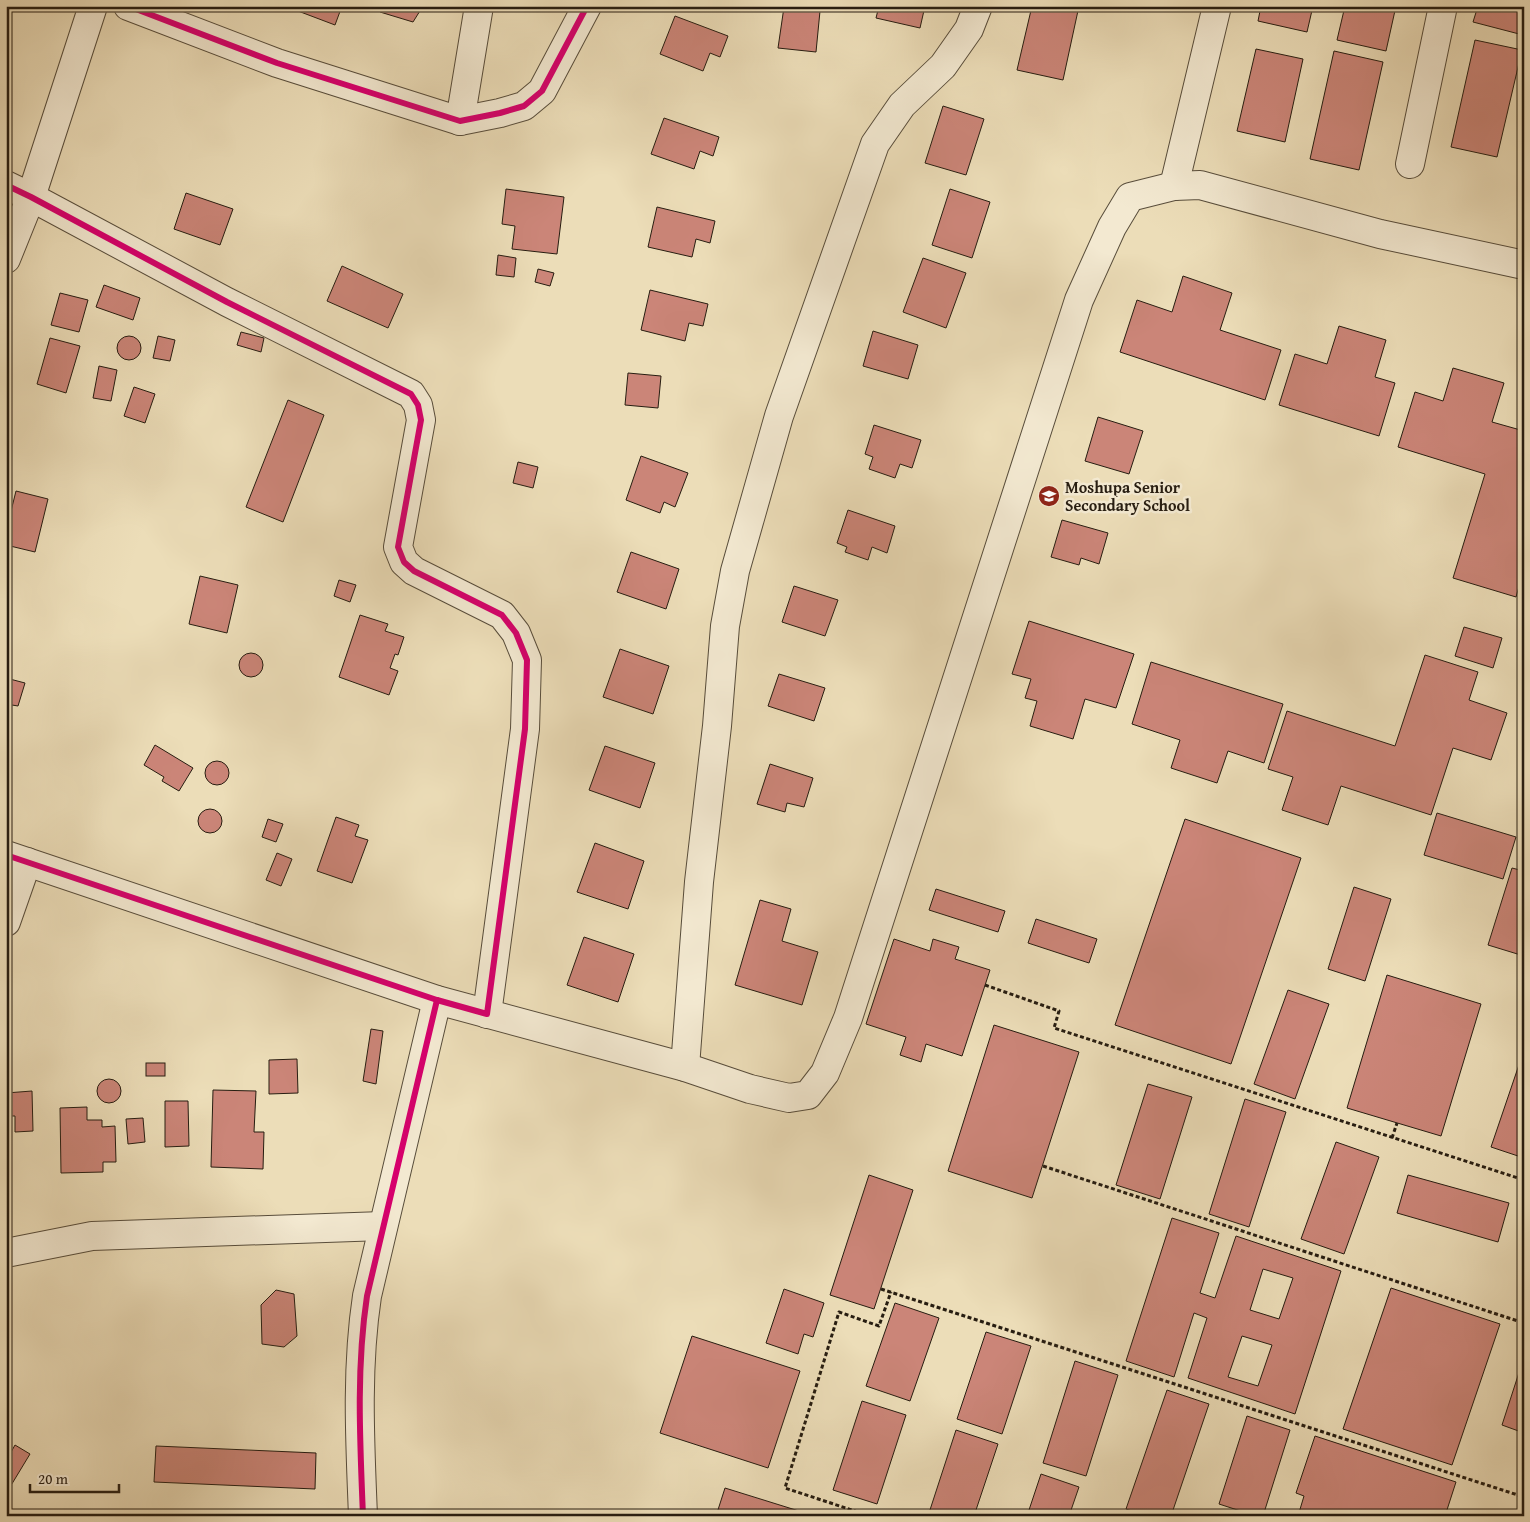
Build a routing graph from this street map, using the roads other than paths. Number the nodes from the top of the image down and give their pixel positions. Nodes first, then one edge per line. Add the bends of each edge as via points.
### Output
1 (92, 6) edge
2 (128, 6) edge
3 (479, 6) edge
4 (587, 6) edge
5 (978, 6) edge
6 (1218, 6) edge
7 (1444, 6) edge
8 (460, 121) junction
9 (1410, 164) dead end
10 (6, 185) edge
11 (1174, 186) junction
12 (31, 196) junction
13 (6, 259) edge
14 (1524, 265) edge
15 (16, 858) edge
16 (6, 922) edge
17 (437, 1000) junction
18 (487, 1014) junction
19 (685, 1066) junction
20 (383, 1226) junction
21 (6, 1253) edge
22 (363, 1516) edge

1 - 12 street
2 - 8 street via 277,63
3 - 8 street
4 - 8 street via 542,91 524,106
5 - 19 street via 969,29 943,66 902,105 875,144 779,416 738,562 725,626 699,882
6 - 11 street
7 - 9 street
10 - 12 street
11 - 14 street via 1200,185 1380,234
11 - 19 street via 1130,197 1112,227 1079,300 848,1018 824,1073 808,1095 789,1098 750,1089
12 - 13 street
12 - 18 street via 227,302 411,394 418,405 421,420 398,547 404,562 502,615 516,633 527,660 525,729
15 - 16 street
15 - 17 street
17 - 18 street
17 - 20 street
18 - 19 street
20 - 21 street via 92,1236
20 - 22 street via 363,1326 359,1392

